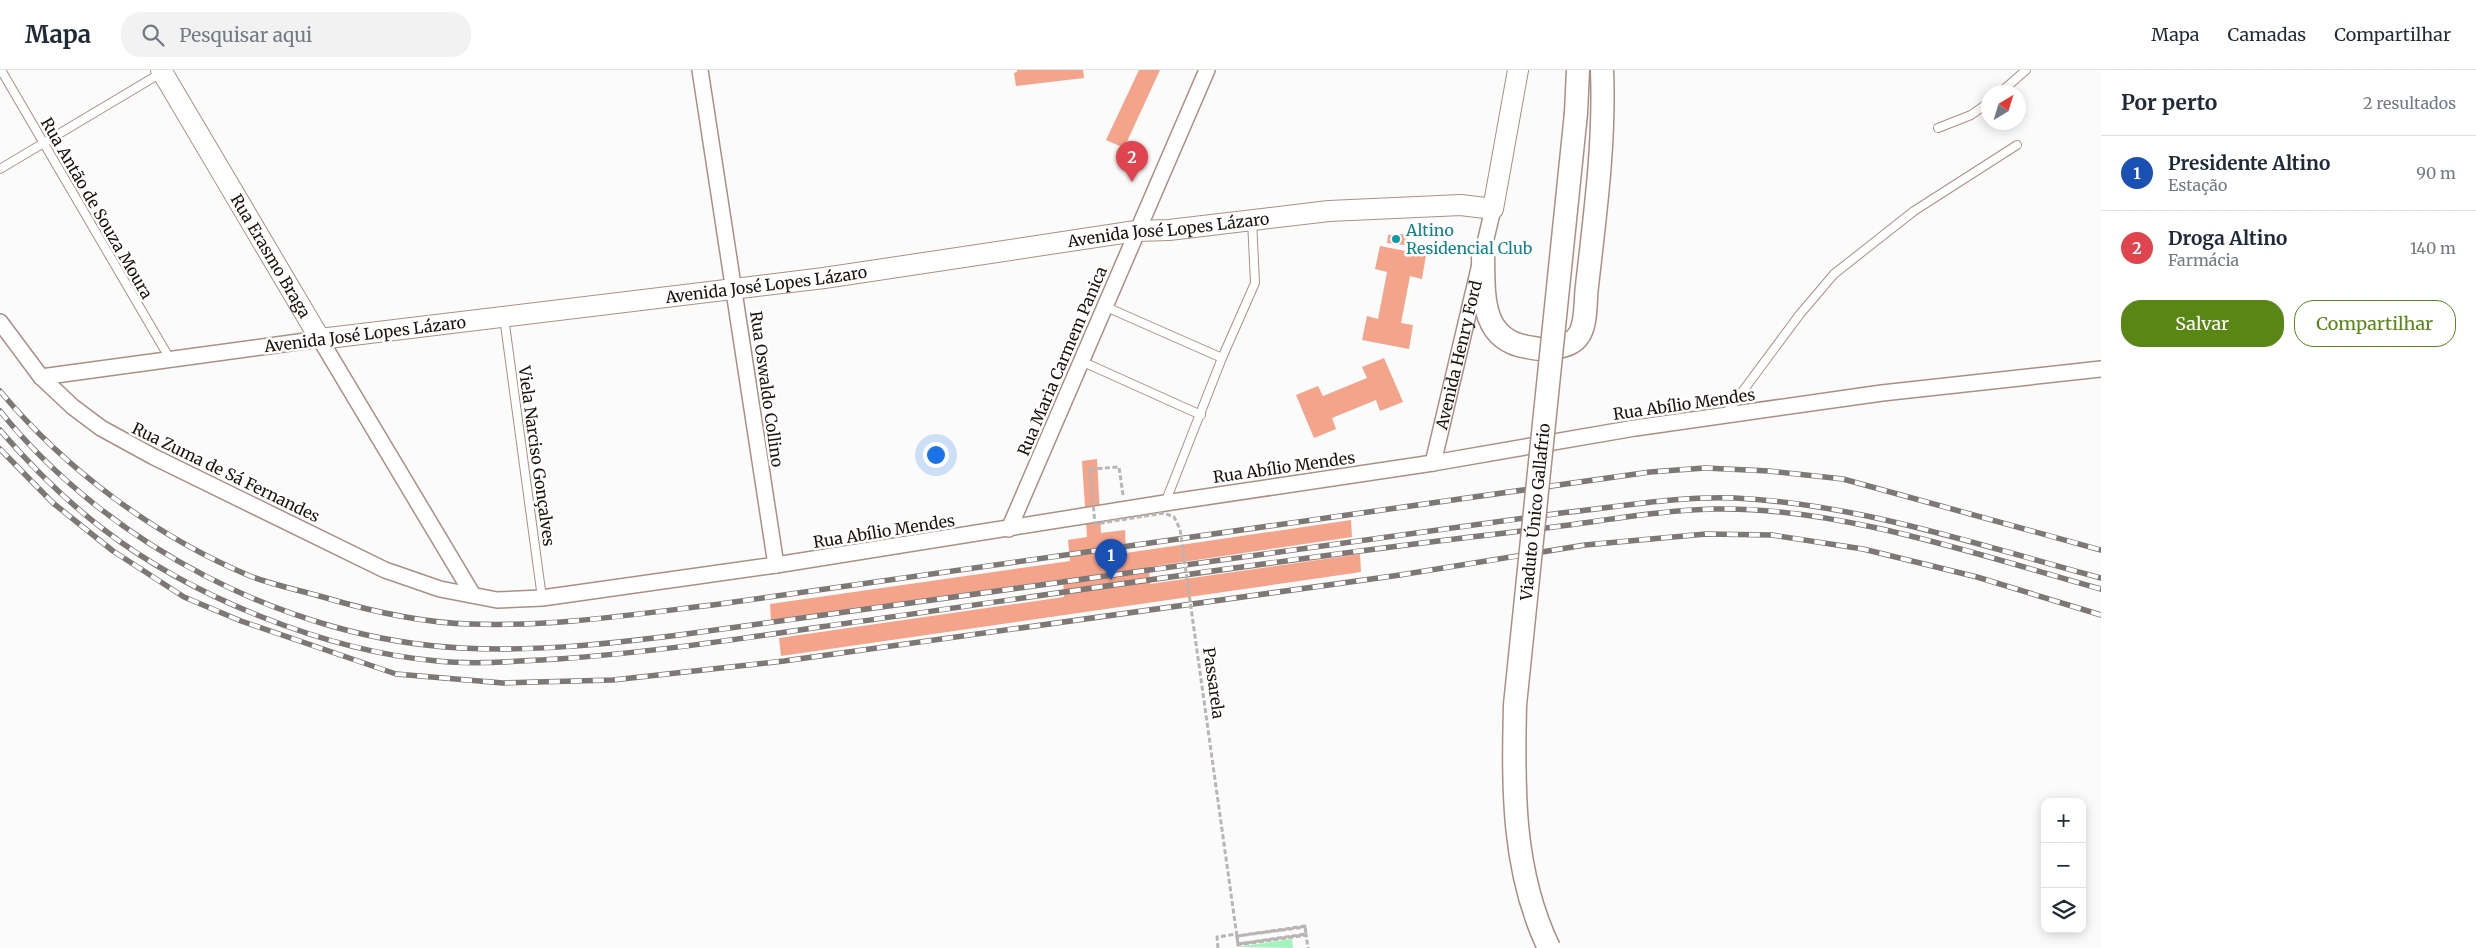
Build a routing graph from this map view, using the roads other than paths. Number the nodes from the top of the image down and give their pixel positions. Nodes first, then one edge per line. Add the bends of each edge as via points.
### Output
1 (1, 70) edge
2 (700, 70) edge
3 (1207, 70) edge
4 (1518, 70) edge
5 (1578, 70) edge
6 (1602, 70) edge
7 (2026, 70) edge
8 (167, 71) edge
9 (2009, 85) edge
10 (1981, 108) edge
11 (1938, 128) dead end
12 (43, 144) junction
13 (2017, 145) dead end
14 (0, 169) edge
15 (1493, 209) junction
16 (1251, 219) junction
17 (1136, 231) junction
18 (1483, 254) junction
19 (735, 289) junction
20 (1104, 306) junction
21 (504, 317) junction
22 (0, 322) edge
23 (320, 340) junction
24 (1222, 358) junction
25 (170, 359) junction
26 (1081, 361) junction
27 (2101, 369) edge
28 (41, 377) junction
29 (1201, 415) junction
30 (1724, 415) junction
31 (1433, 463) junction
32 (1165, 503) junction
33 (1009, 529) junction
34 (776, 565) junction
35 (473, 595) junction
36 (542, 598) junction
37 (1549, 948) edge

1 - 12 lane, Rua Antão de Souza Moura
2 - 19 street, Rua Oswaldo Collino
3 - 17 street, Rua Maria Carmem Panica
4 - 15 street, Avenida Henry Ford
5 - 37 main road, Viaduto Único Gallafrio, bridge via 1516,705 1514,770 1518,846 1531,904
6 - 18 main road via 1601,132 1580,335 1569,345 1545,349 1514,345 1506,340 1488,317 1484,299
7 - 9 lane
8 - 12 lane
8 - 23 street, Rua Erasmo Braga
10 - 11 lane
12 - 14 lane
12 - 25 lane, Rua Antão de Souza Moura
13 - 30 lane via 1914,211 1834,274
15 - 16 street, Avenida José Lopes Lázaro via 1461,205 1329,211
15 - 18 street, Avenida Henry Ford
16 - 17 street, Avenida José Lopes Lázaro
16 - 24 lane via 1255,283
17 - 19 street, Avenida José Lopes Lázaro
17 - 20 street, Rua Maria Carmem Panica
18 - 31 street, Avenida Henry Ford
19 - 21 street, Avenida José Lopes Lázaro
19 - 34 street, Rua Oswaldo Collino
20 - 24 lane
20 - 26 street, Rua Maria Carmem Panica
21 - 23 street, Avenida José Lopes Lázaro
21 - 36 lane, Viela Narciso Gonçalves
22 - 28 street, Rua Zuma de Sá Fernandes
23 - 25 street, Avenida José Lopes Lázaro
23 - 35 street, Rua Erasmo Braga
24 - 29 lane
25 - 28 street, Avenida José Lopes Lázaro
26 - 29 lane
26 - 33 street, Rua Maria Carmem Panica
27 - 30 street, Rua Abílio Mendes via 1882,393
28 - 35 street, Rua Zuma de Sá Fernandes via 101,428 154,458 385,570 440,590
29 - 32 lane
30 - 31 street, Rua Abílio Mendes
31 - 32 street, Rua Abílio Mendes
32 - 33 street, Rua Abílio Mendes
33 - 34 street, Rua Abílio Mendes
34 - 36 street, Rua Abílio Mendes
35 - 36 street, Rua Abílio Mendes via 497,600

